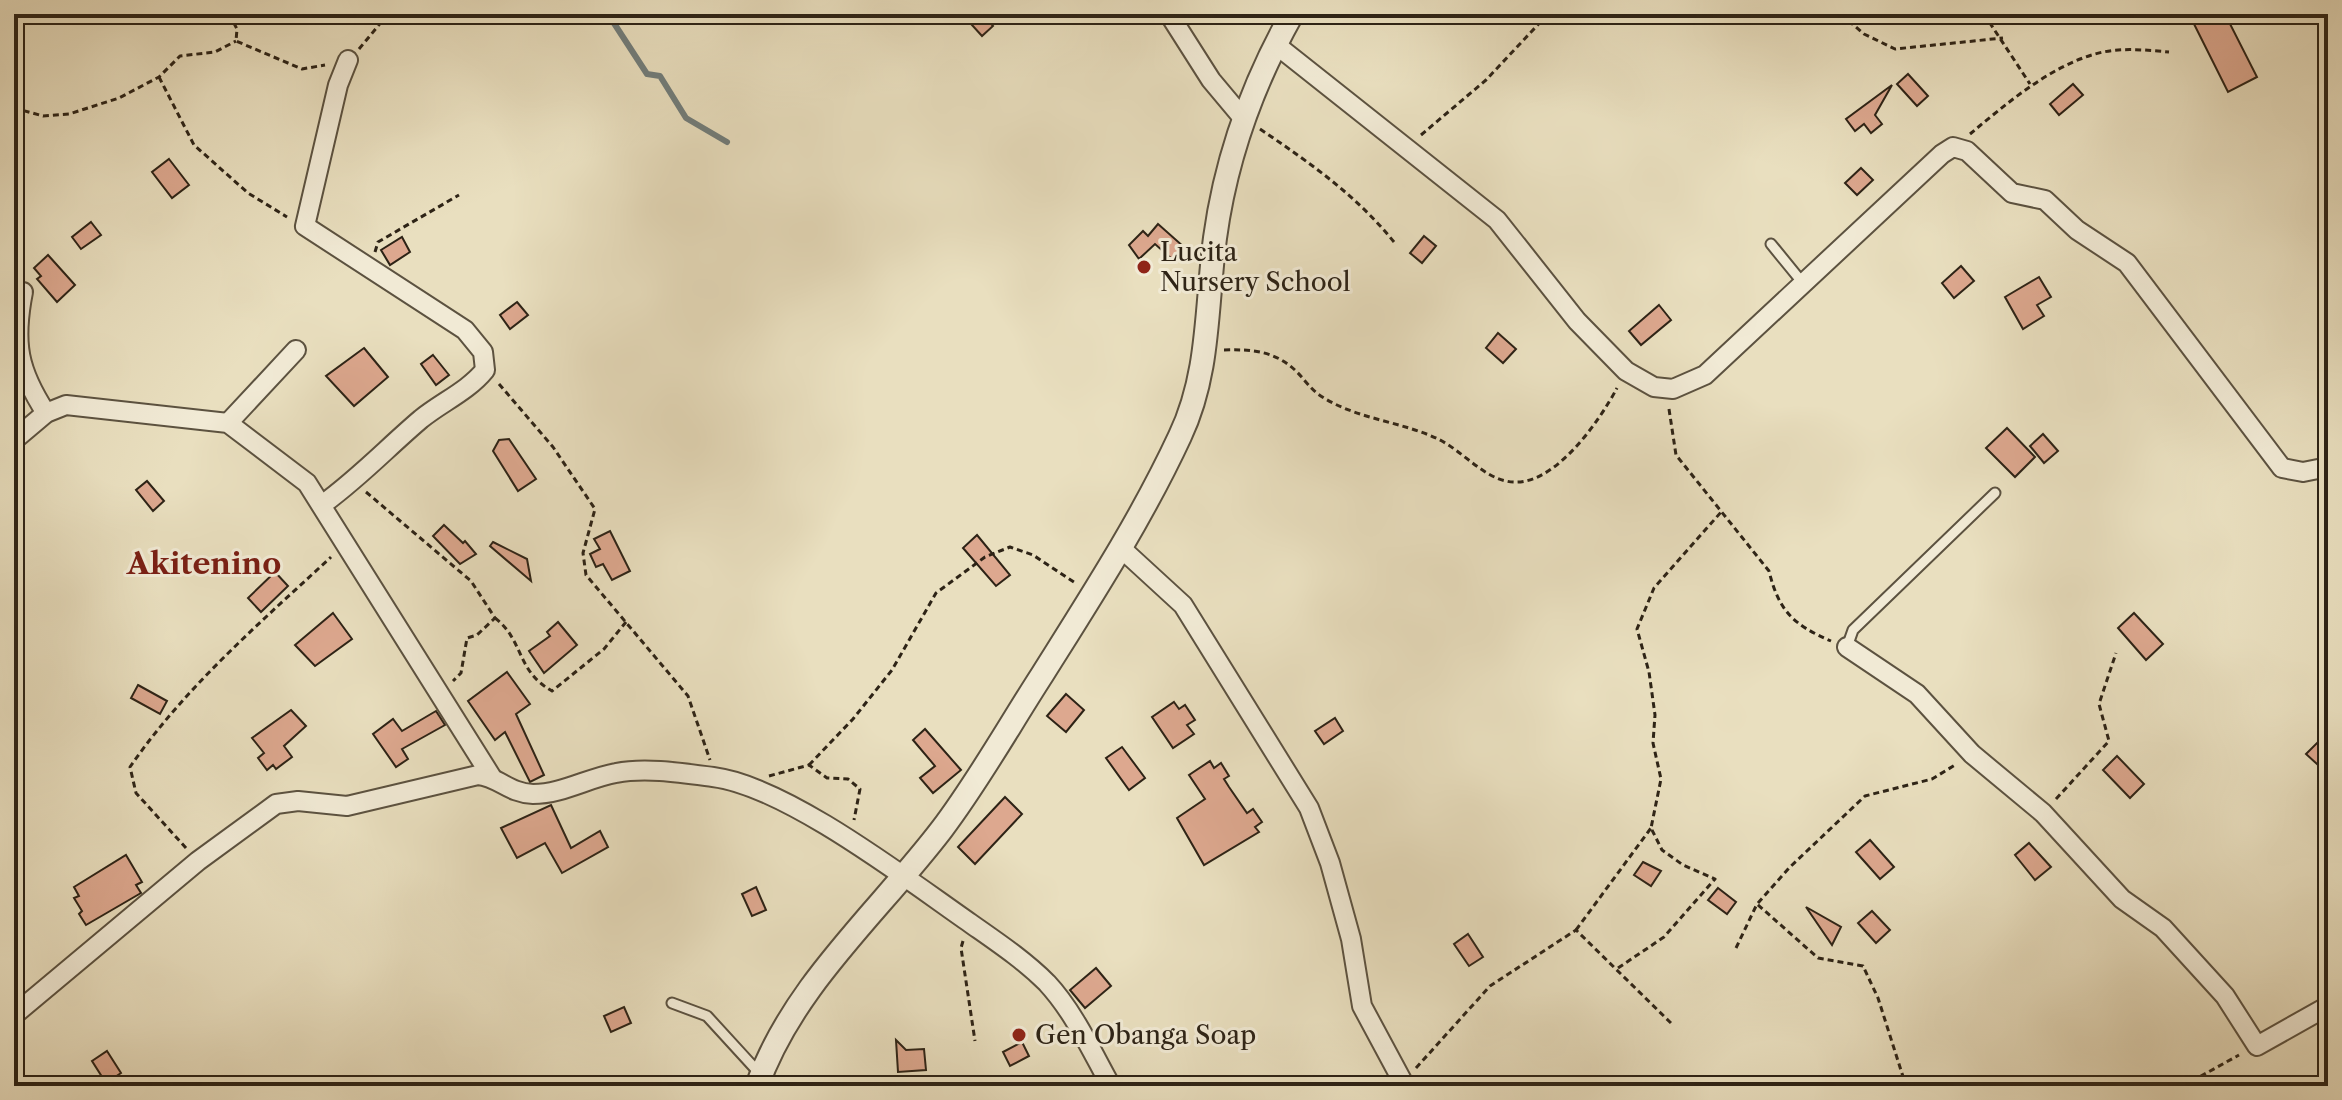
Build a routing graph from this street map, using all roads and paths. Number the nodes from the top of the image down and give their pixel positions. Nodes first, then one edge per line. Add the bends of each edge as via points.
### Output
1 (229, 14) edge
2 (388, 14) edge
3 (1169, 14) edge
4 (1292, 14) edge
5 (1548, 14) edge
6 (1841, 14) edge
7 (1984, 14) edge
8 (2003, 38) junction
9 (236, 41) junction
10 (1275, 44) junction
11 (2169, 52) dead end
12 (348, 60) junction
13 (159, 77) junction
14 (2031, 85) junction
15 (14, 108) edge
16 (1242, 117) junction
17 (1407, 147) junction
18 (1953, 147) junction
19 (459, 195) dead end
20 (305, 226) junction
21 (1394, 242) dead end
22 (1771, 244) dead end
23 (370, 267) junction
24 (1802, 282) junction
25 (23, 292) dead end
26 (296, 350) dead end
27 (1204, 353) junction
28 (485, 370) junction
29 (1626, 371) junction
30 (1673, 389) junction
31 (46, 413) junction
32 (228, 423) junction
33 (14, 440) edge
34 (2328, 467) edge
35 (355, 481) junction
36 (1995, 493) dead end
37 (323, 504) junction
38 (1722, 511) junction
39 (346, 543) junction
40 (1122, 549) junction
41 (1093, 594) junction
42 (495, 618) junction
43 (626, 622) junction
44 (1847, 647) junction
45 (2116, 653) dead end
46 (440, 693) junction
47 (1972, 754) junction
48 (809, 765) junction
49 (491, 776) junction
50 (715, 777) junction
51 (747, 786) junction
52 (2043, 813) junction
53 (1651, 828) junction
54 (850, 842) junction
55 (198, 861) junction
56 (906, 876) junction
57 (1757, 904) junction
58 (969, 922) junction
59 (1576, 930) junction
60 (1736, 948) dead end
61 (1618, 968) junction
62 (672, 1003) dead end
63 (2328, 1006) edge
64 (14, 1015) edge
65 (1673, 1025) dead end
66 (975, 1041) dead end
67 (2257, 1046) junction
68 (759, 1080) edge
69 (1405, 1085) edge
70 (1111, 1086) edge
71 (1906, 1086) edge
72 (2183, 1086) edge

1 - 9 path
2 - 12 path
3 - 16 street
4 - 10 street
5 - 17 path via 1486,80
6 - 8 path via 1864,34 1895,49
7 - 8 path
8 - 14 path
9 - 12 path via 302,69
9 - 13 path via 215,52 180,56
10 - 16 street
10 - 17 street
11 - 14 path via 2129,49 2094,54
12 - 20 street
13 - 15 path via 119,98 69,114 43,116
13 - 20 path via 194,145 270,208
14 - 18 path
16 - 21 path via 1320,169 1369,211
16 - 27 street via 1223,181
17 - 29 street via 1506,228 1577,321
18 - 24 street
18 - 34 street via 1967,151 2012,193 2045,200 2077,230 2127,263 2282,468 2303,472
19 - 23 path via 378,242
20 - 23 street
22 - 24 lane
23 - 28 street via 465,330 483,352
24 - 30 street via 1705,375
25 - 31 street via 16,324 18,351 27,384
26 - 32 street
27 - 29 path via 1252,350 1281,357 1318,394 1438,439 1505,481 1528,481 1575,450 1602,416
27 - 40 street via 1181,436
28 - 35 street via 421,419
28 - 43 path via 553,447 595,509 583,553 586,575
29 - 30 street via 1654,387
30 - 38 path via 1668,413 1676,455
31 - 32 street via 66,405
31 - 33 street
32 - 37 street via 307,483
35 - 37 street
35 - 42 path via 471,581
36 - 44 lane via 1853,630
37 - 39 street
38 - 44 path via 1769,571 1775,594 1799,627
38 - 53 path via 1654,588 1637,629 1649,672 1661,779
39 - 46 street
39 - 55 path via 243,639 155,731 130,767 136,793
40 - 41 street
40 - 69 street via 1183,605 1309,808 1343,908 1362,1006
41 - 48 path via 1033,555 1010,547 985,557 936,593 892,670
41 - 56 street via 959,807
42 - 43 path via 509,629 534,681 552,691 604,649
42 - 46 path via 467,638 461,673
43 - 50 path via 688,696
44 - 47 street via 1917,694
45 - 52 path via 2099,704 2109,741
46 - 49 street
47 - 52 street
47 - 57 path via 1932,779 1865,796
48 - 51 path
48 - 54 path via 827,778 848,779 860,789
49 - 50 street via 503,788 533,794 616,773
49 - 55 street via 464,776 347,806 287,800
50 - 51 street
51 - 54 street
52 - 67 street via 2122,899 2153,918 2205,970
53 - 59 path
53 - 61 path via 1662,850 1715,879 1664,937
54 - 56 street
55 - 64 street
56 - 58 street
56 - 68 street via 810,986
57 - 60 path
57 - 71 path via 1818,958 1863,966
58 - 66 path via 961,948
58 - 70 street via 1048,984
59 - 61 path
59 - 69 path via 1490,986 1428,1051
61 - 65 path
62 - 68 lane via 707,1016
63 - 67 street
67 - 72 path

